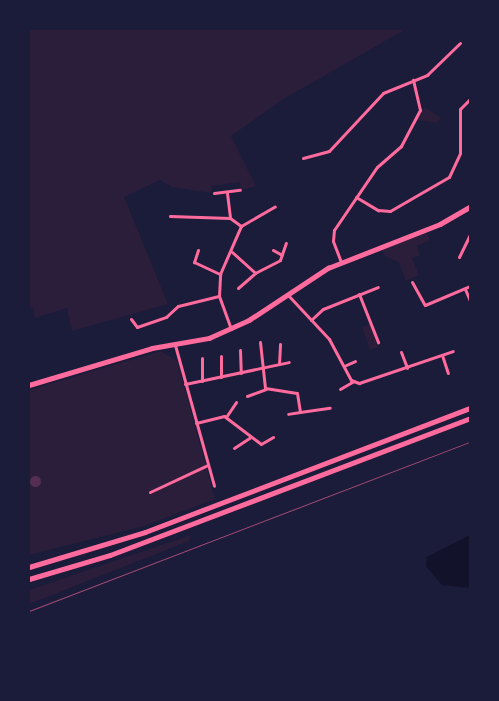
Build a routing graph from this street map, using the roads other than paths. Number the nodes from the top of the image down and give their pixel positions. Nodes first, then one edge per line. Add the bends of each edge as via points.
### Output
1 (460, 43) dead end
2 (413, 80) junction
3 (470, 99) edge
4 (303, 158) dead end
5 (240, 190) dead end
6 (214, 193) dead end
7 (227, 193) junction
8 (356, 197) junction
9 (275, 206) dead end
10 (470, 207) edge
11 (170, 216) dead end
12 (230, 218) junction
13 (241, 226) junction
14 (470, 234) edge
15 (286, 243) dead end
16 (198, 250) dead end
17 (273, 250) dead end
18 (232, 252) junction
19 (188, 254) dead end
20 (194, 255) junction
21 (282, 255) junction
22 (460, 257) dead end
23 (342, 262) junction
24 (256, 273) junction
25 (220, 274) junction
26 (412, 282) dead end
27 (470, 286) edge
28 (378, 287) dead end
29 (238, 288) dead end
30 (465, 289) junction
31 (287, 293) junction
32 (359, 294) junction
33 (219, 296) junction
34 (470, 300) edge
35 (131, 319) dead end
36 (311, 320) junction
37 (231, 329) junction
38 (260, 342) dead end
39 (378, 342) dead end
40 (280, 344) dead end
41 (175, 345) junction
42 (240, 350) dead end
43 (453, 351) dead end
44 (401, 352) dead end
45 (442, 355) junction
46 (221, 356) dead end
47 (202, 358) dead end
48 (355, 361) dead end
49 (289, 362) dead end
50 (279, 364) junction
51 (344, 366) junction
52 (407, 368) junction
53 (261, 369) junction
54 (241, 373) junction
55 (448, 373) dead end
56 (221, 377) junction
57 (202, 381) junction
58 (354, 381) junction
59 (29, 384) edge
60 (185, 384) junction
61 (266, 389) junction
62 (340, 389) dead end
63 (246, 396) dead end
64 (236, 402) dead end
65 (330, 408) dead end
66 (470, 408) edge
67 (300, 412) junction
68 (288, 414) dead end
69 (226, 417) junction
70 (470, 418) edge
71 (196, 423) junction
72 (251, 437) junction
73 (273, 437) dead end
74 (234, 448) dead end
75 (208, 465) junction
76 (214, 486) dead end
77 (150, 492) dead end
78 (29, 568) edge
79 (29, 579) edge

1 - 2 street via 433,72
2 - 4 street via 383,92 330,151
2 - 8 street via 420,110 401,146 377,167
3 - 8 street via 460,109 460,152 449,177 390,211 378,210
5 - 7 street
6 - 7 street
7 - 12 street
8 - 23 street via 332,234
9 - 13 street
10 - 23 main road via 440,224
11 - 12 street
12 - 13 street
13 - 18 street
14 - 22 street
15 - 21 street
16 - 20 street
17 - 21 street
18 - 24 street
18 - 25 street
19 - 20 street
20 - 25 street via 194,262 205,271
21 - 24 street via 272,268
23 - 31 main road
24 - 29 street
25 - 33 street
26 - 30 street via 425,305
27 - 30 street
28 - 32 street
30 - 34 street
31 - 36 street
31 - 37 main road
32 - 36 street via 323,309
32 - 39 street
33 - 35 street via 178,306 166,317 137,327
33 - 37 street
36 - 51 street
37 - 41 main road
38 - 53 street
40 - 50 street
41 - 59 main road
41 - 60 street
42 - 54 street
43 - 45 street
44 - 52 street
45 - 52 street
45 - 55 street
46 - 56 street
47 - 57 street
48 - 51 street
49 - 50 street
50 - 53 street
51 - 58 street
52 - 58 street via 370,381
53 - 54 street
53 - 61 street
54 - 56 street
56 - 57 street
57 - 60 street
58 - 62 street
60 - 71 street
61 - 63 street
61 - 67 street via 294,390
64 - 69 street
65 - 67 street
66 - 78 highway via 63,559
67 - 68 street
69 - 71 street
69 - 72 street
70 - 79 highway via 144,542
71 - 75 street
72 - 73 street via 263,445
72 - 74 street
75 - 76 street
75 - 77 street

